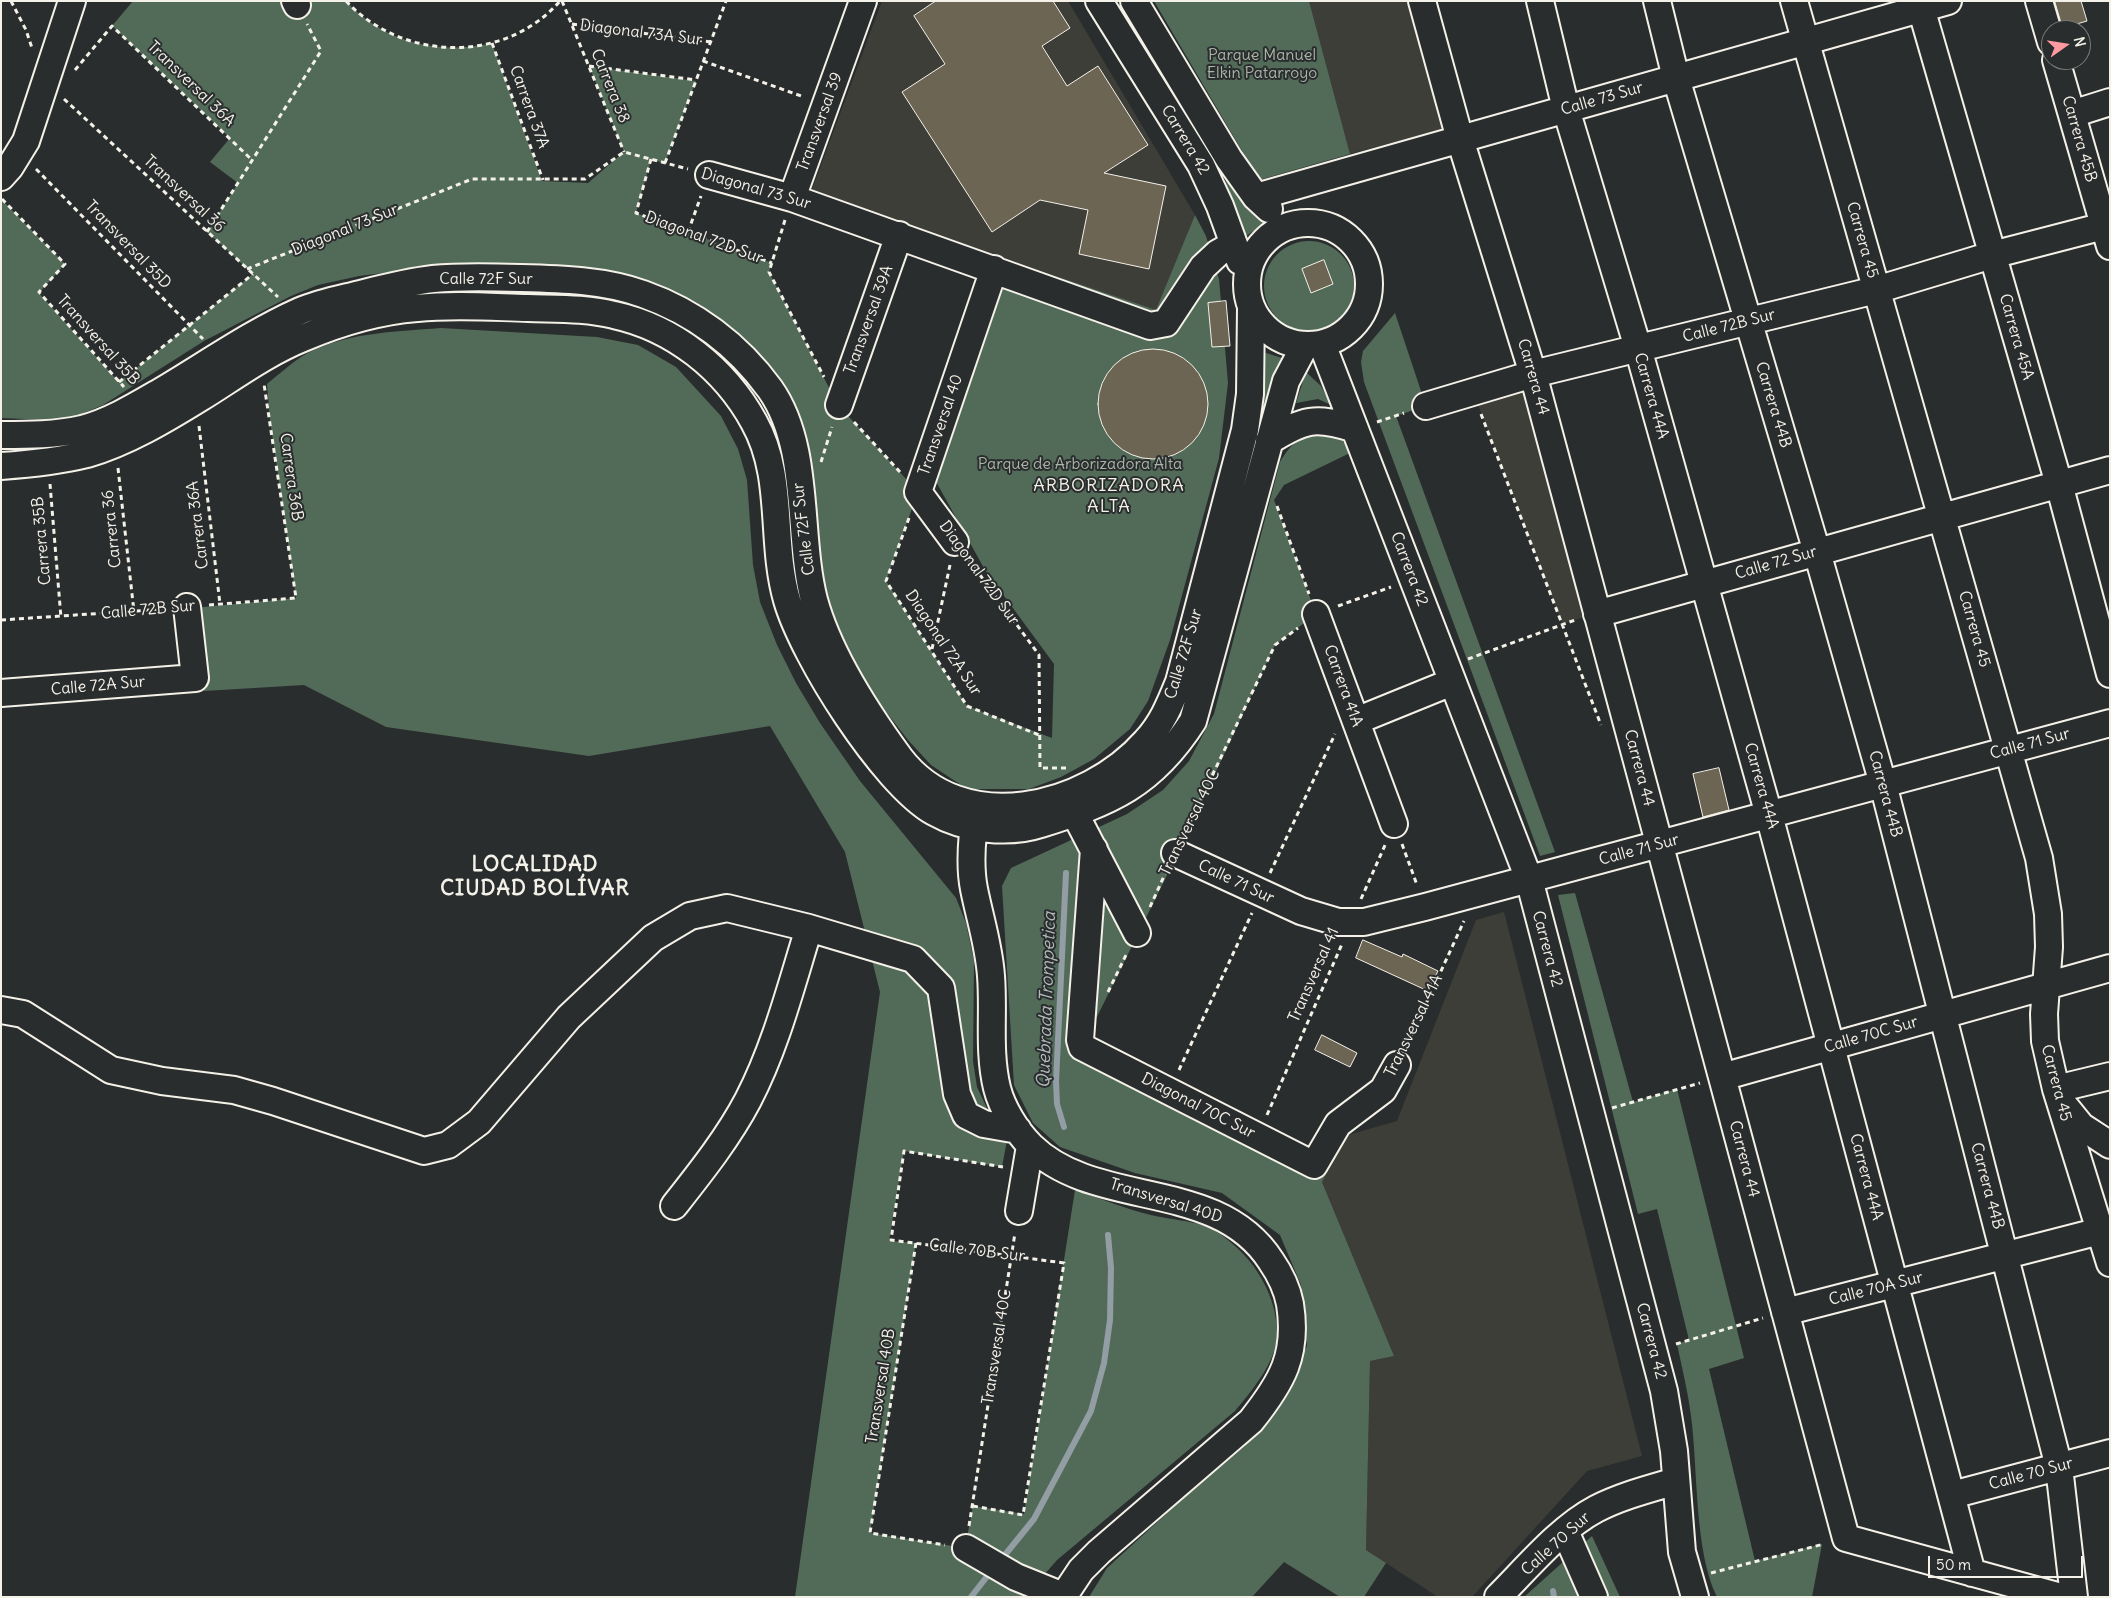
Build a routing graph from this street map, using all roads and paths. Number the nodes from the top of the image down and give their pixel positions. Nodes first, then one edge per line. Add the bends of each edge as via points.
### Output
1 (11, 1) edge
2 (72, 1) edge
3 (346, 1) edge
4 (561, 1) edge
5 (726, 1) edge
6 (864, 1) edge
7 (1099, 1) edge
8 (1134, 1) edge
9 (1422, 1) edge
10 (1540, 1) edge
11 (1657, 1) edge
12 (1794, 1) edge
13 (1948, 1) edge
14 (2039, 1) edge
15 (296, 3) edge
16 (1920, 5) edge
17 (18, 13) dead end
18 (2045, 20) edge
19 (572, 24) junction
20 (112, 26) dead end
21 (711, 42) junction
22 (1805, 42) junction
23 (492, 43) junction
24 (703, 62) junction
25 (588, 66) junction
26 (2059, 70) edge
27 (1676, 78) junction
28 (696, 80) junction
29 (56, 92) dead end
30 (2110, 102) edge
31 (826, 104) junction
32 (1566, 109) junction
33 (2072, 114) junction
34 (1460, 139) junction
35 (19, 152) junction
36 (624, 152) junction
37 (651, 159) junction
38 (252, 160) junction
39 (665, 163) junction
40 (708, 175) junction
41 (1, 176) edge
42 (543, 180) junction
43 (1256, 197) junction
44 (792, 198) junction
45 (1, 199) edge
46 (1308, 222) junction
47 (207, 232) junction
48 (688, 232) junction
49 (899, 235) junction
50 (2107, 236) edge
51 (1234, 244) junction
52 (1992, 255) junction
53 (772, 263) junction
54 (247, 269) junction
55 (994, 270) junction
56 (769, 272) dead end
57 (253, 274) junction
58 (1876, 290) junction
59 (1249, 299) junction
60 (295, 313) junction
61 (1748, 321) junction
62 (189, 326) junction
63 (1313, 345) junction
64 (1638, 348) junction
65 (219, 356) junction
66 (261, 360) junction
67 (1533, 374) junction
68 (119, 382) junction
69 (1473, 392) junction
70 (139, 404) junction
71 (838, 405) dead end
72 (1426, 406) joint
73 (1355, 429) junction
74 (1, 435) edge
75 (1269, 441) junction
76 (201, 443) dead end
77 (115, 444) junction
78 (48, 462) junction
79 (1, 466) edge
80 (2110, 470) edge
81 (2059, 484) junction
82 (918, 492) junction
83 (1274, 500) dead end
84 (1942, 517) junction
85 (956, 542) junction
86 (1817, 552) junction
87 (1413, 579) junction
88 (886, 581) joint
89 (1704, 584) junction
90 (296, 598) joint
91 (220, 604) junction
92 (187, 607) junction
93 (134, 612) junction
94 (1316, 614) junction
95 (1597, 614) junction
96 (61, 618) junction
97 (1, 620) edge
98 (1562, 624) junction
99 (932, 649) junction
100 (1449, 674) junction
101 (2110, 674) edge
102 (1, 693) edge
103 (1356, 721) junction
104 (2110, 723) edge
105 (1602, 726) dead end
106 (1040, 735) junction
107 (2008, 750) junction
108 (1069, 768) dead end
109 (1883, 784) junction
110 (1075, 814) junction
111 (1769, 815) junction
112 (974, 817) junction
113 (1394, 824) junction
114 (1659, 844) junction
115 (1094, 849) junction
116 (1175, 854) junction
117 (1529, 879) junction
118 (1476, 893) junction
119 (1425, 907) junction
120 (1351, 922) junction
121 (809, 928) junction
122 (1137, 933) junction
123 (2110, 968) edge
124 (2048, 984) junction
125 (1107, 994) dead end
126 (1, 1010) edge
127 (1942, 1014) junction
128 (1831, 1046) junction
129 (1397, 1065) joint
130 (2110, 1076) edge
131 (1722, 1077) junction
132 (2056, 1089) junction
133 (1633, 1102) dead end
134 (1257, 1137) junction
135 (2110, 1145) edge
136 (1024, 1149) junction
137 (1314, 1164) joint
138 (674, 1206) dead end
139 (1019, 1211) joint
140 (2100, 1231) junction
141 (916, 1243) junction
142 (1012, 1256) junction
143 (2005, 1256) junction
144 (2110, 1263) edge
145 (1895, 1284) junction
146 (1785, 1312) junction
147 (1653, 1351) junction
148 (2110, 1453) edge
149 (2059, 1467) junction
150 (1676, 1481) junction
151 (1952, 1495) junction
152 (973, 1506) junction
153 (1564, 1531) junction
154 (1846, 1538) junction
155 (975, 1553) junction
156 (1972, 1573) junction
157 (1691, 1588) edge
158 (1063, 1596) edge
159 (1498, 1597) edge
160 (1594, 1597) edge
161 (2061, 1597) edge
162 (2074, 1597) edge

1 - 17 path
2 - 35 street via 26,141
3 - 23 path via 371,23 409,42 450,49
4 - 19 path, Carrera 38
4 - 23 path via 536,23
5 - 21 path
6 - 31 street, Transversal 39
7 - 51 street, Carrera 42 via 1201,164
8 - 43 street, Carrera 42 via 1229,159
9 - 34 street, Carrera 44
10 - 32 street, Carrera 44A
11 - 27 street, Carrera 44B
12 - 22 street, Carrera 45
13 - 16 street, Calle 73 Sur
14 - 18 street
15 - 38 path via 321,51
16 - 22 street, Calle 73 Sur
16 - 52 street, Carrera 45A
19 - 21 path, Diagonal 73A Sur
19 - 25 path, Carrera 38
20 - 38 path, Transversal 36A
21 - 24 path
22 - 27 street, Calle 73 Sur
22 - 58 street, Carrera 45
23 - 42 path, Carrera 37A
24 - 28 path
24 - 31 path, Diagonal 73A Sur
25 - 28 path
25 - 36 path, Carrera 38
26 - 33 street, Carrera 45B
27 - 32 street, Calle 73 Sur
27 - 61 street, Carrera 44B
28 - 39 path
29 - 47 path, Transversal 36
30 - 33 street
31 - 44 street, Transversal 39
32 - 34 street, Calle 73 Sur
32 - 64 street, Carrera 44A
33 - 50 street, Carrera 45B
34 - 43 street, Calle 73 Sur
34 - 67 street, Carrera 44
35 - 41 street
35 - 62 path, Transversal 35D
36 - 37 path, Diagonal 73 Sur
36 - 42 path, Diagonal 73 Sur via 585,179
37 - 39 path, Diagonal 73 Sur
37 - 48 path, Diagonal 72D Sur via 636,213
38 - 47 path
39 - 40 path, Diagonal 73 Sur
40 - 44 street, Diagonal 73 Sur
40 - 48 path
42 - 54 path, Diagonal 73 Sur via 472,178
43 - 46 street, Carrera 42 via 1274,212
44 - 49 street, Diagonal 73 Sur
44 - 53 path
45 - 68 path, Transversal 35B via 65,264 39,292
46 - 59 street via 1290,225 1262,243 1250,266
46 - 63 street via 1326,225 1357,247 1366,264 1370,283 1367,302 1358,320 1345,334
47 - 54 path, Transversal 36
48 - 53 path, Diagonal 72D Sur
49 - 55 street, Diagonal 73 Sur
49 - 71 street, Transversal 39A
50 - 52 street, Calle 72B Sur
51 - 55 street, Diagonal 73 Sur via 1203,267 1172,316 1159,326 1150,326
51 - 59 street, Carrera 42
52 - 58 street, Calle 72B Sur
52 - 81 street, Carrera 45A
53 - 56 path
54 - 57 path, Transversal 36
55 - 82 street, Transversal 40
57 - 60 path, Transversal 36
57 - 62 path
58 - 61 street, Calle 72B Sur
58 - 84 street, Carrera 45
59 - 63 street via 1261,323 1274,335 1290,343
59 - 112 street, Calle 72F Sur via 1251,378 1245,430 1178,682 1162,720 1128,760 1106,775 1027,807 1004,808
60 - 65 street, Calle 72F Sur
60 - 112 street, Calle 72F Sur via 334,300 433,279 559,279 640,293 684,312 711,329 755,370 783,412 792,438 815,602 838,660 910,771
61 - 64 street, Calle 72B Sur
61 - 86 street, Carrera 44B
62 - 65 path, Transversal 35D
62 - 68 path
63 - 73 street, Carrera 42
63 - 75 street, Calle 72F Sur via 1289,372
64 - 67 street, Calle 72B Sur
64 - 89 street, Carrera 44A
65 - 70 street, Calle 72F Sur
66 - 77 street, Calle 72F Sur via 196,401
66 - 90 path, Carrera 36B
66 - 112 street, Calle 72F Sur via 302,338 339,325 384,313 455,306 612,314 642,322 686,346 723,379 739,399 767,449 775,491 781,575 795,622 814,662 898,782 934,812
67 - 69 street, Calle 72B Sur
67 - 95 street, Carrera 44
68 - 70 path, Transversal 35B
69 - 72 street, Calle 72B Sur
69 - 98 path
70 - 74 street, Calle 72F Sur via 82,428 54,434
72 - 73 path
73 - 75 street via 1318,420 1286,430
73 - 87 street, Carrera 42
75 - 110 street, Calle 72F Sur via 1193,721 1177,746 1142,780 1098,806
76 - 91 path, Carrera 36A
77 - 78 street, Calle 72F Sur via 88,454
77 - 93 path, Carrera 36
78 - 79 street, Calle 72F Sur
78 - 96 path, Carrera 35B
80 - 81 street, Calle 72 Sur
81 - 84 street, Calle 72 Sur
81 - 101 street, Carrera 45A
82 - 85 street, Diagonal 72D Sur
82 - 88 path, Transversal 40
83 - 94 path
84 - 86 street, Calle 72 Sur
84 - 107 street, Carrera 45
85 - 99 path
85 - 106 path, Diagonal 72D Sur via 1039,655
86 - 89 street, Calle 72 Sur
86 - 109 street, Carrera 44B
87 - 94 path
87 - 100 street, Carrera 42
88 - 99 path, Diagonal 72A Sur
89 - 95 street, Calle 72 Sur
89 - 111 street, Carrera 44A
90 - 91 path, Calle 72B Sur
91 - 92 path, Calle 72B Sur
92 - 93 path, Calle 72B Sur
92 - 102 street, Calle 72A Sur via 195,678
93 - 96 path, Calle 72B Sur
94 - 103 street, Carrera 41A
94 - 116 path, Transversal 40C via 1275,645
95 - 98 path
95 - 114 street, Carrera 44
96 - 97 path, Calle 72B Sur
98 - 100 path
98 - 105 path
99 - 106 path, Diagonal 72A Sur via 967,706
100 - 103 street
100 - 117 street, Carrera 42
103 - 113 street, Carrera 41A
104 - 107 street, Calle 71 Sur
106 - 108 path via 1040,768
107 - 109 street, Calle 71 Sur
107 - 124 street, Carrera 45 via 2039,858 2048,914
109 - 111 street, Calle 71 Sur
109 - 127 street, Carrera 44B
110 - 112 street, Calle 72F Sur via 1033,826 1004,829
110 - 115 street
111 - 114 street, Calle 71 Sur
111 - 128 street, Carrera 44A
112 - 136 street, Transversal 40D via 971,872 989,955 993,1065 1003,1105
113 - 119 path
113 - 120 path, Transversal 41
114 - 117 street, Calle 71 Sur
114 - 131 street, Carrera 44
115 - 122 street
115 - 134 street, Diagonal 70C Sur via 1082,1047
116 - 120 street, Calle 71 Sur via 1301,911 1338,922
116 - 122 path, Transversal 40C
117 - 118 street, Calle 71 Sur
117 - 147 street, Carrera 42
118 - 119 street, Calle 71 Sur
118 - 129 path, Transversal 41A
119 - 120 street, Calle 71 Sur via 1382,919
120 - 134 path, Transversal 41
121 - 126 street via 727,908 690,916 653,938 568,1017 479,1122 448,1145 424,1152 234,1090 162,1081 111,1070 23,1014
121 - 136 street via 913,959 941,988 957,1094 966,1115
121 - 138 street via 776,1033 747,1100 704,1167
122 - 125 path, Transversal 40C
123 - 124 street, Calle 70C Sur
124 - 127 street, Calle 70C Sur
124 - 132 street, Carrera 45 via 2045,1041
127 - 128 street, Calle 70C Sur
127 - 143 street, Carrera 44B
128 - 131 street, Calle 70C Sur
128 - 145 street, Carrera 44A
129 - 137 street, Transversal 41A via 1383,1090 1338,1124
130 - 132 street
131 - 133 path
131 - 146 street, Carrera 44
132 - 135 street via 2067,1112 2081,1126
132 - 140 street, Carrera 45
134 - 137 street, Diagonal 70C Sur
136 - 139 street
136 - 141 path, Calle 70B Sur via 904,1150 891,1240
136 - 158 street, Transversal 40D via 1076,1174 1218,1215 1247,1232 1259,1243 1281,1276 1289,1298 1294,1334 1286,1368 1272,1395 1252,1421 1099,1552
139 - 142 path, Transversal 40C
140 - 143 street, Calle 70A Sur
140 - 144 street, Carrera 45
141 - 142 path, Calle 70B Sur
141 - 155 path, Transversal 40B via 870,1533
142 - 152 path, Transversal 40C
142 - 152 path, Calle 70B Sur via 1064,1263 1024,1515
143 - 145 street, Calle 70A Sur
143 - 149 street, Carrera 44B
145 - 146 street, Calle 70A Sur
145 - 151 street, Carrera 44A
146 - 147 path
146 - 154 street, Carrera 44
147 - 150 street, Carrera 42 via 1670,1423
148 - 149 street, Calle 70 Sur
149 - 151 street, Calle 70 Sur
149 - 162 street, Carrera 44B
150 - 153 street, Calle 70 Sur via 1614,1500 1588,1513
150 - 157 street, Carrera 42 via 1682,1552
151 - 156 street, Carrera 44A
152 - 155 path, Transversal 40C
153 - 159 street, Calle 70 Sur
153 - 160 street
154 - 156 street
154 - 157 path
155 - 158 street via 1016,1576
156 - 161 street

